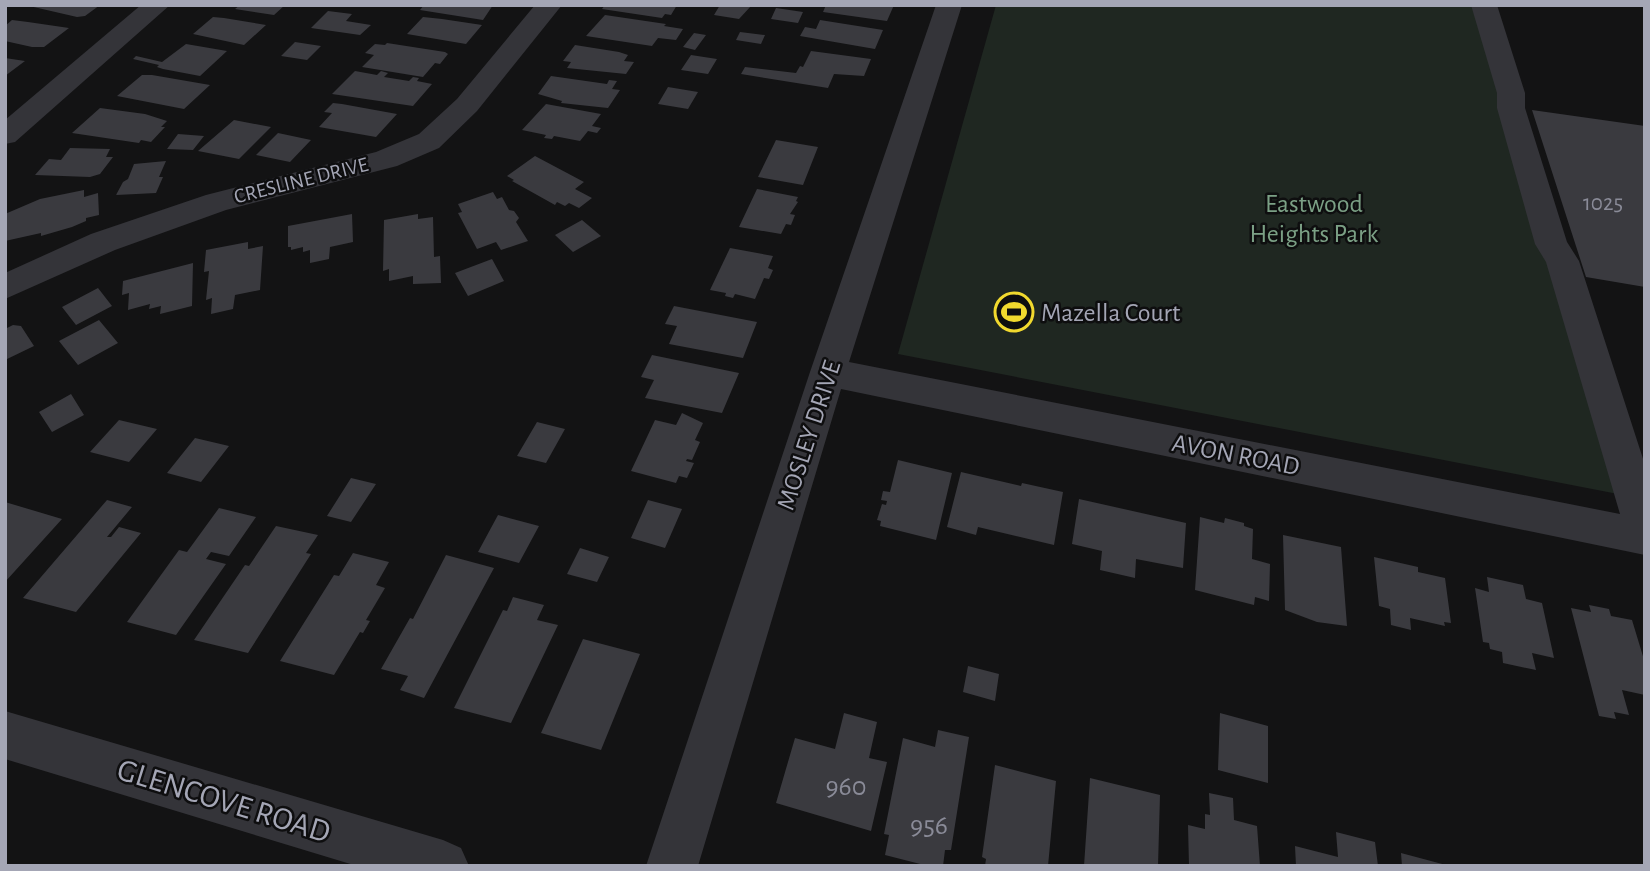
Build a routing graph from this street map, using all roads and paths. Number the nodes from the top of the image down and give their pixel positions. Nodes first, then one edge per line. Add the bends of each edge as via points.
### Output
1 (157, 5) edge
2 (549, 5) edge
3 (949, 5) edge
4 (1484, 5) edge
5 (5, 135) edge
6 (5, 287) edge
7 (828, 372) junction
8 (1645, 530) edge
9 (1645, 537) edge
10 (5, 735) edge
11 (443, 866) edge
12 (671, 866) edge

1 - 5 street
2 - 6 street, CRESLINE DRIVE via 467,105 429,141 386,159 217,202 103,242
3 - 7 street, MOSLEY DRIVE
4 - 8 street via 1551,243 1562,261
7 - 9 street, AVON ROAD
7 - 12 street, MOSLEY DRIVE
10 - 11 street, GLENCOVE ROAD

